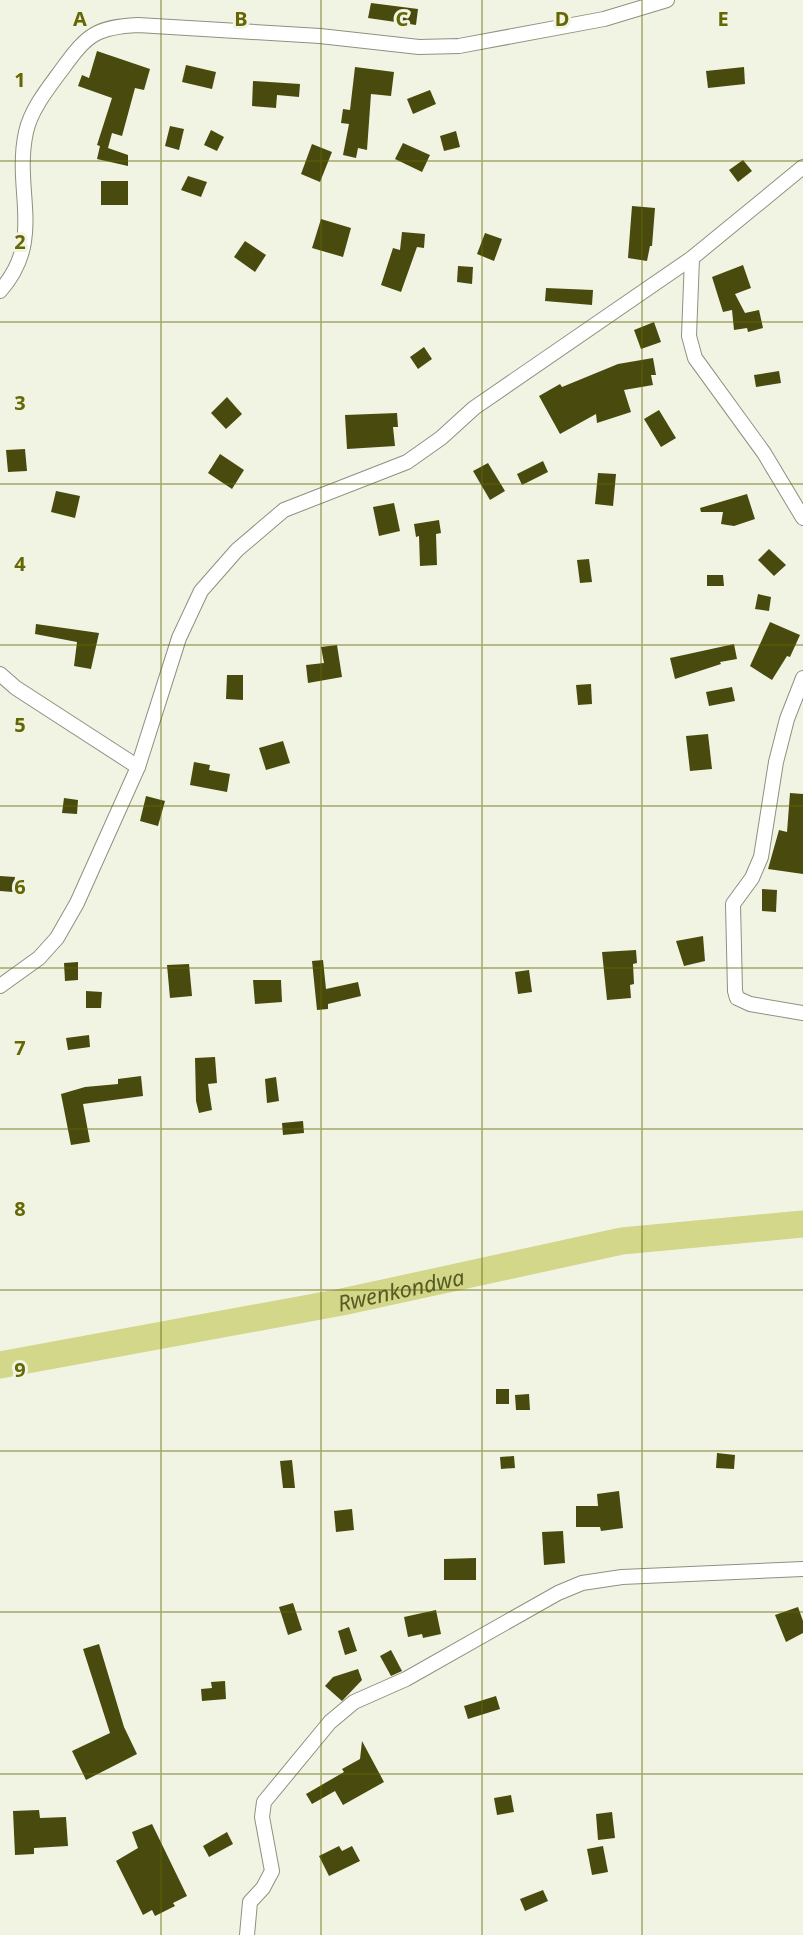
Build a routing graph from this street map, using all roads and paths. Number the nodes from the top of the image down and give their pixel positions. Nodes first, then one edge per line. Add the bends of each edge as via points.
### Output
1 (667, 0) edge
2 (803, 167) edge
3 (692, 258) junction
4 (0, 291) edge
5 (803, 518) edge
6 (0, 674) edge
7 (803, 678) edge
8 (138, 766) junction
9 (0, 986) edge
10 (803, 1013) edge
11 (803, 1569) edge
12 (247, 1935) edge

1 - 4 street via 604,19 459,46 419,47 320,36 138,25 113,26 93,33 45,92 27,130 23,154 24,254
2 - 3 street
3 - 5 street via 689,336 695,358 764,453
3 - 8 street via 474,408 407,462 284,510 237,550 201,591 179,638
6 - 8 street
7 - 10 street via 786,719 759,863 737,896 731,913 737,998
8 - 9 street via 77,903 57,938 39,958
11 - 12 street via 622,1577 582,1583 406,1679 354,1702 330,1722 264,1802 262,1816 272,1871 250,1902

